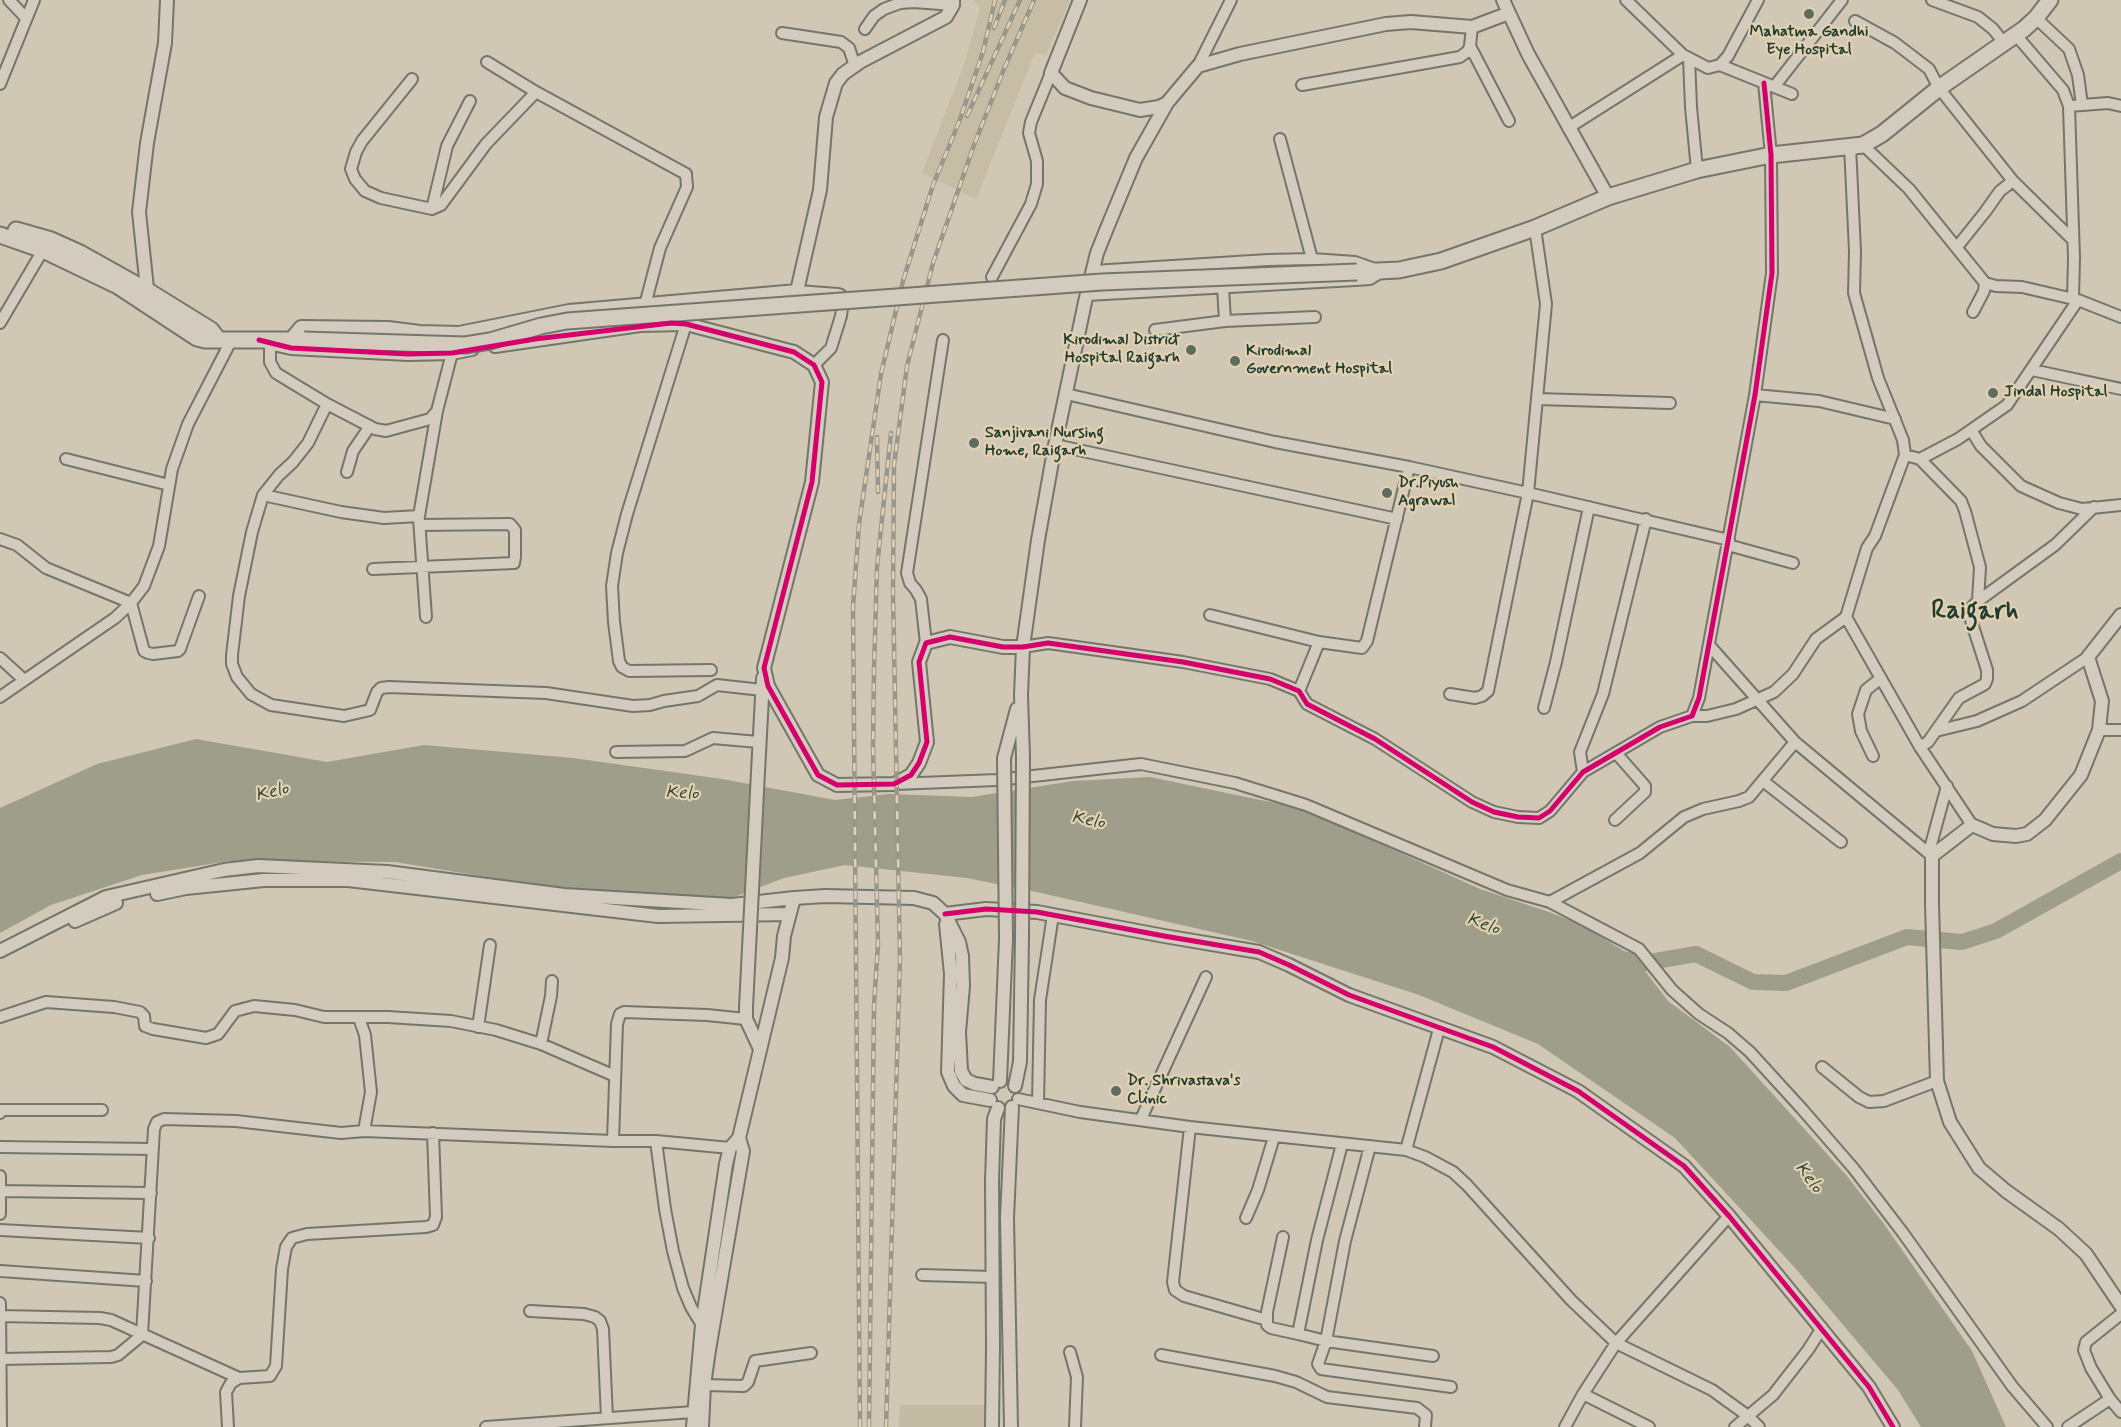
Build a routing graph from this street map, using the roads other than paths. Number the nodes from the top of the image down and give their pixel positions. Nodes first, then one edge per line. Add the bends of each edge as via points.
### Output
1 (9, 0) edge
2 (34, 0) edge
3 (167, 0) edge
4 (1080, 0) edge
5 (1232, 0) edge
6 (1504, 0) edge
7 (1626, 0) edge
8 (1758, 0) edge
9 (1842, 0) edge
10 (1932, 0) edge
11 (2050, 0) edge
12 (953, 2) edge
13 (1509, 13) junction
14 (26, 18) junction
15 (2036, 18) junction
16 (1855, 21) dead end
17 (1472, 27) junction
18 (865, 29) dead end
19 (782, 33) dead end
20 (2010, 38) junction
21 (1470, 46) junction
22 (1686, 57) junction
23 (487, 62) dead end
24 (1720, 65) junction
25 (855, 66) junction
26 (1198, 66) junction
27 (1051, 73) junction
28 (412, 80) dead end
29 (0, 84) edge
30 (1302, 85) dead end
31 (1769, 85) junction
32 (1939, 88) junction
33 (536, 92) junction
34 (1792, 94) dead end
35 (470, 101) dead end
36 (1167, 103) junction
37 (2082, 105) junction
38 (2069, 106) junction
39 (2121, 106) edge
40 (1509, 121) dead end
41 (1568, 128) junction
42 (1280, 139) dead end
43 (1857, 145) junction
44 (1771, 155) junction
45 (1697, 170) junction
46 (2013, 181) junction
47 (1608, 197) junction
48 (432, 209) junction
49 (0, 226) edge
50 (1535, 228) junction
51 (0, 235) edge
52 (2072, 239) junction
53 (1957, 247) junction
54 (44, 250) junction
55 (1312, 259) junction
56 (1093, 271) junction
57 (1381, 272) junction
58 (992, 277) dead end
59 (1985, 283) junction
60 (1222, 288) junction
61 (798, 291) junction
62 (1087, 295) junction
63 (148, 298) junction
64 (2076, 299) junction
65 (645, 304) junction
66 (1973, 312) dead end
67 (1315, 317) dead end
68 (2121, 318) edge
69 (1225, 321) junction
70 (0, 323) edge
71 (686, 324) junction
72 (1155, 330) dead end
73 (225, 339) junction
74 (297, 340) junction
75 (943, 340) dead end
76 (264, 341) junction
77 (452, 353) junction
78 (814, 365) junction
79 (2032, 370) junction
80 (2121, 389) edge
81 (1066, 394) junction
82 (1755, 395) junction
83 (1537, 399) junction
84 (1670, 403) dead end
85 (327, 404) junction
86 (437, 411) junction
87 (1895, 420) junction
88 (370, 426) junction
89 (1971, 430) junction
90 (1055, 445) junction
91 (1905, 455) junction
92 (66, 459) dead end
93 (1920, 459) junction
94 (1409, 467) junction
95 (347, 472) dead end
96 (170, 485) junction
97 (1528, 493) junction
98 (263, 495) junction
99 (2121, 505) edge
100 (1589, 507) junction
101 (2094, 507) junction
102 (1397, 519) junction
103 (419, 520) junction
104 (1646, 520) junction
105 (0, 539) edge
106 (1728, 543) junction
107 (1793, 563) dead end
108 (424, 568) junction
109 (373, 569) dead end
110 (199, 596) dead end
111 (1978, 601) junction
112 (131, 604) junction
113 (1210, 614) dead end
114 (2121, 615) edge
115 (426, 617) dead end
116 (1846, 617) junction
117 (926, 642) junction
118 (1320, 642) junction
119 (1709, 645) junction
120 (1023, 647) junction
121 (2088, 656) junction
122 (0, 658) edge
123 (764, 668) junction
124 (711, 670) dead end
125 (1881, 678) junction
126 (23, 679) junction
127 (762, 690) junction
128 (1299, 691) junction
129 (1450, 694) dead end
130 (1021, 695) junction
131 (0, 697) edge
132 (1758, 700) junction
133 (1544, 708) dead end
134 (1692, 716) junction
135 (2099, 730) junction
136 (2121, 730) edge
137 (1936, 731) junction
138 (758, 742) junction
139 (1795, 742) junction
140 (1920, 748) junction
141 (616, 752) dead end
142 (1616, 752) junction
143 (1873, 756) dead end
144 (1584, 772) junction
145 (1763, 781) junction
146 (894, 784) junction
147 (1947, 786) junction
148 (1615, 820) dead end
149 (1972, 825) junction
150 (1842, 842) dead end
151 (1931, 854) junction
152 (794, 898) junction
153 (1550, 902) junction
154 (789, 914) junction
155 (945, 914) junction
156 (1053, 915) junction
157 (490, 945) dead end
158 (0, 951) edge
159 (0, 956) edge
160 (1206, 977) dead end
161 (552, 981) dead end
162 (746, 1013) junction
163 (0, 1017) edge
164 (359, 1018) junction
165 (478, 1027) junction
166 (1439, 1029) junction
167 (541, 1044) junction
168 (760, 1049) junction
169 (1822, 1067) dead end
170 (615, 1076) junction
171 (1937, 1081) junction
172 (996, 1084) junction
173 (1015, 1086) junction
174 (1015, 1103) junction
175 (1038, 1103) junction
176 (994, 1104) junction
177 (102, 1110) dead end
178 (0, 1113) edge
179 (1141, 1119) junction
180 (1190, 1127) junction
181 (364, 1131) junction
182 (433, 1133) junction
183 (1274, 1136) junction
184 (739, 1138) junction
185 (613, 1141) junction
186 (656, 1141) junction
187 (1342, 1144) junction
188 (1370, 1146) junction
189 (0, 1147) edge
190 (730, 1148) junction
191 (153, 1149) junction
192 (1406, 1150) junction
193 (0, 1176) edge
194 (0, 1191) edge
195 (151, 1193) junction
196 (0, 1214) edge
197 (1729, 1216) junction
198 (1246, 1218) dead end
199 (0, 1230) edge
200 (1283, 1237) dead end
201 (149, 1238) junction
202 (0, 1271) edge
203 (922, 1275) dead end
204 (993, 1277) junction
205 (146, 1281) junction
206 (0, 1303) edge
207 (2121, 1306) edge
208 (0, 1308) edge
209 (530, 1311) dead end
210 (2121, 1314) edge
211 (0, 1316) edge
212 (1267, 1320) junction
213 (702, 1325) junction
214 (1822, 1328) junction
215 (1298, 1334) junction
216 (142, 1335) junction
217 (1326, 1341) junction
218 (1616, 1342) junction
219 (1070, 1352) dead end
220 (811, 1353) dead end
221 (1161, 1355) dead end
222 (1433, 1356) dead end
223 (0, 1359) edge
224 (239, 1378) junction
225 (704, 1385) junction
226 (1451, 1387) dead end
227 (1582, 1394) junction
228 (2110, 1399) junction
229 (693, 1412) junction
230 (2121, 1412) edge
231 (1748, 1416) junction
232 (607, 1418) junction
233 (594, 1423) edge
234 (519, 1426) edge
235 (1, 1427) edge
236 (228, 1427) edge
237 (486, 1427) edge
238 (693, 1427) edge
239 (702, 1427) edge
240 (992, 1427) edge
241 (1011, 1427) edge
242 (1075, 1427) edge
243 (1425, 1427) edge
244 (1565, 1427) edge
245 (1649, 1427) edge
246 (1735, 1427) edge
247 (1759, 1427) edge
248 (1893, 1427) edge
249 (2047, 1427) edge
250 (2068, 1427) edge

1 - 14 street
2 - 14 street
3 - 63 street via 165,43 147,143 139,212
4 - 27 street
5 - 26 street
6 - 13 street
7 - 22 street
8 - 24 street
9 - 31 street
10 - 20 street via 1978,17
11 - 15 main road
12 - 18 street via 900,3 874,16
12 - 25 street via 946,17
13 - 17 street
13 - 41 street
14 - 29 street
15 - 20 main road
15 - 37 street via 2069,49 2078,75
16 - 32 street via 1919,60 1929,69
17 - 21 street
17 - 26 street via 1412,22 1386,24 1249,52
19 - 25 street via 846,44
20 - 32 main road
20 - 38 street via 2063,90
21 - 30 street via 1460,57
21 - 40 street
22 - 24 street via 1708,68
22 - 41 street
22 - 45 street
23 - 33 street
24 - 31 street
25 - 61 street via 836,83 826,117 820,190
26 - 36 street
27 - 36 street via 1065,88 1091,98 1140,110
27 - 58 street via 1029,133 1037,162 1037,184 1031,204
28 - 48 street via 362,142 352,169 354,179 365,190 381,198
31 - 34 street
31 - 44 street
32 - 43 main road via 1882,134
32 - 46 street
33 - 48 street via 486,144 440,205
33 - 65 street via 686,174 687,186 660,248
35 - 48 street via 447,146
36 - 56 street via 1136,158 1097,253
37 - 38 street
37 - 39 street via 2108,103
38 - 52 street
41 - 47 street
42 - 55 street
43 - 44 main road
43 - 53 street via 1909,189
43 - 87 street via 1854,294 1878,378
44 - 45 main road
44 - 82 street via 1772,273
45 - 47 main road
46 - 52 street
46 - 53 street via 2000,191
47 - 50 main road
49 - 63 main road via 51,240 80,253
50 - 57 main road via 1441,261
50 - 83 street via 1546,304
51 - 54 main road
52 - 64 street
53 - 59 street
54 - 63 main road
54 - 70 street
55 - 56 street
55 - 57 street via 1355,262
56 - 62 street
57 - 60 street via 1370,279
57 - 74 main road, bridge via 1096,282 567,321 465,346
59 - 64 street
59 - 66 street
60 - 62 street
60 - 69 street
61 - 65 street
61 - 78 street via 838,294 843,300 831,348
62 - 81 street
63 - 73 main road
64 - 68 street
64 - 79 street
65 - 74 street via 568,311 459,333 301,327
67 - 69 street
69 - 72 street
71 - 77 street via 640,325
71 - 78 street via 794,352
71 - 124 street via 616,553 612,586 614,622 620,661 622,667 629,671
73 - 76 main road
73 - 96 street via 188,424 172,469
74 - 76 main road
75 - 117 street via 907,573 921,599
76 - 77 street via 291,348 398,354
76 - 85 street via 276,373
77 - 86 street
78 - 123 street via 822,382 812,482
79 - 80 street
79 - 89 street via 2008,405
81 - 90 street
81 - 94 street via 1275,442
82 - 87 street via 1819,400
82 - 106 street
83 - 84 street
83 - 97 street
85 - 88 street
85 - 98 street via 308,443
86 - 88 street via 420,424 386,431
86 - 103 street
87 - 91 street
88 - 95 street via 353,451
89 - 93 street
89 - 101 street via 1981,446 2021,486 2066,505 2082,509
90 - 102 street
90 - 120 street
91 - 93 street
91 - 116 street via 1875,536 1867,548
92 - 96 street
93 - 111 street via 1961,501 1980,568
94 - 97 street
94 - 102 street
96 - 112 street via 159,546 144,586
97 - 100 street
97 - 129 street via 1488,691 1475,698
98 - 103 street via 341,512
98 - 127 street via 241,587 232,664 237,677 251,694 271,705 344,716 370,710 377,692 389,687 546,693 633,706 698,696 718,685
99 - 101 street
100 - 104 street
100 - 133 street
101 - 111 street via 2055,545
102 - 118 street via 1366,645 1362,648
103 - 108 street
103 - 108 street via 510,524 514,530 514,564
104 - 106 street
104 - 144 street via 1603,694 1580,752
105 - 112 street via 17,545 46,568
106 - 107 street
106 - 119 street
108 - 109 street
108 - 115 street
110 - 112 street via 180,649 153,654 144,651
111 - 137 street via 1969,614 1987,679 1985,684 1959,698
112 - 126 street
113 - 118 street
114 - 121 street
116 - 125 street
116 - 132 street via 1816,639 1793,674 1774,692
117 - 120 street via 950,637 1003,647
117 - 146 street via 919,662 927,742 912,775
118 - 128 street
119 - 132 street
119 - 134 street
120 - 128 street via 1048,643 1183,662 1270,680
120 - 130 street
121 - 135 street via 2102,701
121 - 137 street via 2022,701 1977,721
122 - 126 street
123 - 127 street
123 - 146 street via 768,686 818,775 836,785
125 - 140 street
125 - 143 street via 1866,690 1858,714 1861,731
126 - 131 street
127 - 138 street
128 - 144 street via 1307,704 1375,739 1472,802 1494,812 1539,818 1550,811
130 - 172 street, bridge via 1004,758 1006,939
130 - 173 street, bridge via 1022,938 1020,1062
132 - 134 street via 1736,709
132 - 139 street
134 - 142 street via 1660,727
135 - 136 street
135 - 149 street via 2081,776 2044,820 2027,834 1992,834
137 - 140 street
138 - 141 street via 714,738 685,751
138 - 162 street, bridge
139 - 145 street
139 - 151 street
140 - 147 street
142 - 144 street
142 - 148 street via 1645,786 1645,792
145 - 150 street
145 - 153 street via 1749,797 1684,817 1640,853
146 - 153 street via 997,780 1141,764 1235,783 1306,804 1507,890
147 - 149 street
147 - 151 street
149 - 151 street
151 - 171 street
152 - 154 street
152 - 155 street via 914,898 933,903
152 - 158 street via 732,905 574,896 387,872 258,866 224,870 106,897
153 - 249 street via 1639,949 1672,990 1750,1052 1854,1170 2012,1386
154 - 159 street via 658,916 348,880 264,880 186,888 110,904
154 - 168 street
155 - 156 street via 986,909
155 - 172 street via 962,956 961,1071 966,1080 975,1084
155 - 176 street via 951,974 948,1072 954,1086 963,1095
156 - 166 street via 1259,952 1349,995
156 - 175 street via 1040,1000
157 - 165 street
160 - 179 street
161 - 167 street
162 - 168 street
162 - 170 street via 624,1012 616,1024
163 - 164 street via 46,1002 87,1004 134,1010 143,1013 145,1026 206,1038 218,1034 235,1011 254,1006 324,1017
164 - 165 street via 451,1021
164 - 181 street via 365,1035 371,1092
165 - 167 street
166 - 192 street
166 - 197 street via 1493,1048 1578,1091 1684,1166
167 - 170 street
168 - 184 street
169 - 171 street via 1869,1102 1884,1101
170 - 185 street
171 - 207 street via 1950,1122 1979,1168 2059,1229 2086,1254
172 - 173 street via 1006,1081
172 - 176 street
173 - 174 street via 1018,1092
174 - 175 street
174 - 176 street via 1005,1110
174 - 241 street via 1007,1218
175 - 179 street
176 - 204 street
177 - 178 street via 1,1110
179 - 180 street
180 - 183 street
180 - 212 street via 1173,1282 1175,1290 1184,1296
181 - 182 street
181 - 191 street via 342,1133 236,1121 164,1119 157,1122 154,1129
182 - 185 street
182 - 224 street via 436,1217 433,1225 307,1234 292,1238 286,1247 282,1269 274,1372 270,1376
183 - 187 street
183 - 198 street
184 - 190 street
184 - 225 street via 744,1151
185 - 186 street
186 - 190 street
186 - 213 street via 673,1251 683,1288
187 - 188 street
187 - 215 street via 1317,1240
188 - 192 street
188 - 217 street via 1345,1241
189 - 191 street
190 - 213 street
191 - 195 street
192 - 218 street via 1453,1172 1467,1184 1571,1300
193 - 194 street
194 - 195 street
194 - 196 street
195 - 201 street
197 - 214 street
197 - 218 street
199 - 201 street
200 - 212 street
201 - 205 street
202 - 205 street
203 - 204 street
204 - 240 street
205 - 216 street
206 - 208 street
208 - 211 street
209 - 232 street via 584,1314 600,1321
210 - 228 street via 2086,1342 2084,1350
211 - 216 street via 100,1318 112,1320
211 - 223 street
212 - 215 street via 1271,1328
213 - 229 street
214 - 231 street via 1773,1395
214 - 248 street via 1869,1388
215 - 217 street
216 - 223 street via 111,1358
216 - 224 street
217 - 222 street
217 - 226 street via 1318,1364 1321,1369
218 - 227 street
218 - 231 street via 1712,1390
219 - 242 street via 1077,1377
220 - 225 street via 755,1360 744,1386
221 - 243 street via 1275,1376 1327,1397 1417,1408 1426,1415
223 - 235 street
224 - 236 street via 226,1392
225 - 239 street
227 - 244 street
227 - 245 street
228 - 230 street
228 - 250 street
229 - 232 street
229 - 238 street
231 - 246 street
231 - 247 street
232 - 233 street
233 - 234 street
234 - 237 street

